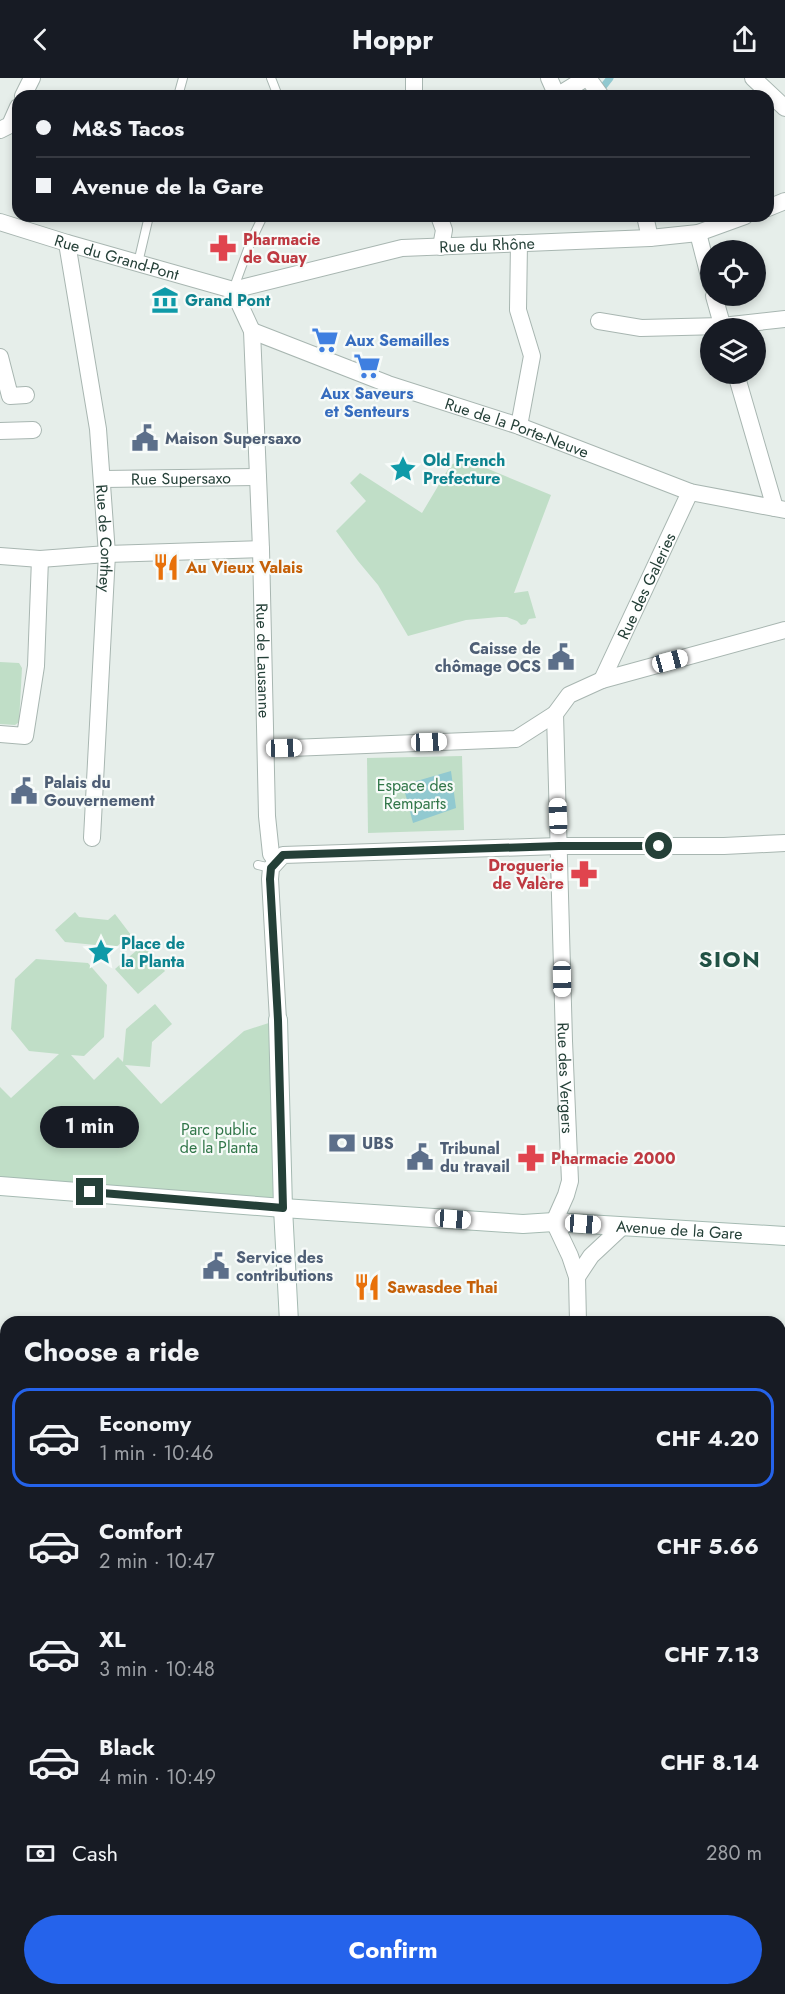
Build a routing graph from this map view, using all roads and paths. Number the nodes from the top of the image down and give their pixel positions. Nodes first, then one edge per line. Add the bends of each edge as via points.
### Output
1 (587, 78) edge
2 (753, 78) edge
3 (567, 90) edge
4 (596, 90) edge
5 (766, 90) edge
6 (774, 98) edge
7 (785, 108) edge
8 (12, 120) edge
9 (0, 130) edge
10 (0, 222) edge
11 (148, 222) edge
12 (259, 222) edge
13 (441, 222) edge
14 (646, 222) edge
15 (728, 222) edge
16 (698, 233) junction
17 (650, 238) junction
18 (700, 241) edge
19 (67, 243) junction
20 (519, 243) junction
21 (441, 247) junction
22 (138, 263) junction
23 (233, 290) junction
24 (785, 319) edge
25 (599, 321) dead end
26 (766, 321) edge
27 (700, 327) edge
28 (252, 331) junction
29 (0, 357) edge
30 (739, 384) edge
31 (26, 395) dead end
32 (519, 426) junction
33 (33, 430) dead end
34 (0, 431) edge
35 (258, 477) junction
36 (103, 479) junction
37 (690, 492) junction
38 (780, 509) edge
39 (261, 549) junction
40 (107, 554) junction
41 (0, 556) edge
42 (40, 559) junction
43 (785, 630) edge
44 (602, 680) junction
45 (555, 714) junction
46 (0, 734) edge
47 (266, 749) junction
48 (92, 838) dead end
49 (785, 843) edge
50 (559, 846) junction
51 (268, 865) junction
52 (278, 1020) joint
53 (0, 1186) edge
54 (283, 1208) junction
55 (554, 1222) junction
56 (622, 1227) junction
57 (785, 1236) edge
58 (577, 1278) junction
59 (289, 1316) edge
60 (578, 1316) edge

1 - 3 street
1 - 4 street
2 - 5 street
6 - 7 street
8 - 9 street
10 - 19 street, Rue du Grand-Pont
11 - 22 lane
12 - 23 lane
13 - 21 street
14 - 17 street
15 - 16 street, Rue du Rhône
16 - 17 street, Rue du Rhône
16 - 18 street
17 - 20 street, Rue du Rhône
19 - 22 street, Rue du Grand-Pont
19 - 36 street, Rue de Conthey
20 - 21 street, Rue du Rhône
20 - 32 street via 518,310 531,356
21 - 23 street, Rue du Rhône via 402,248
22 - 23 street, Rue du Grand-Pont
23 - 28 street, Rue de Lausanne
24 - 26 street
25 - 27 street via 641,328
28 - 32 street, Rue de la Porte-Neuve via 388,384
28 - 35 street, Rue de Lausanne
29 - 31 street via 10,396
30 - 38 street
32 - 37 street, Rue de la Porte-Neuve
33 - 34 street
35 - 36 street, Rue Supersaxo
35 - 39 street, Rue de Lausanne
36 - 40 street, Rue de Conthey
37 - 38 street, Rue de la Porte-Neuve
37 - 44 street, Rue des Galeries
39 - 40 street
39 - 47 street, Rue de Lausanne
40 - 42 street
40 - 48 street, Rue de Conthey
41 - 42 street
42 - 46 street via 36,666 25,736
43 - 44 street
44 - 45 street via 569,695
45 - 47 street via 516,739
45 - 50 street, Rue des Vergers
47 - 51 street, Rue de Lausanne via 264,843 272,854
49 - 50 street
50 - 51 street via 297,854 283,855
50 - 55 street, Rue des Vergers via 570,1181
51 - 52 street, Rue de Lausanne
52 - 54 street, Rue de Lausanne
53 - 54 street, Avenue de la Gare
54 - 55 street, Avenue de la Gare via 523,1224
54 - 59 street, Rue de Lausanne
55 - 56 street, Avenue de la Gare
55 - 58 street
56 - 57 street, Avenue de la Gare
56 - 58 street via 591,1256
58 - 60 street

